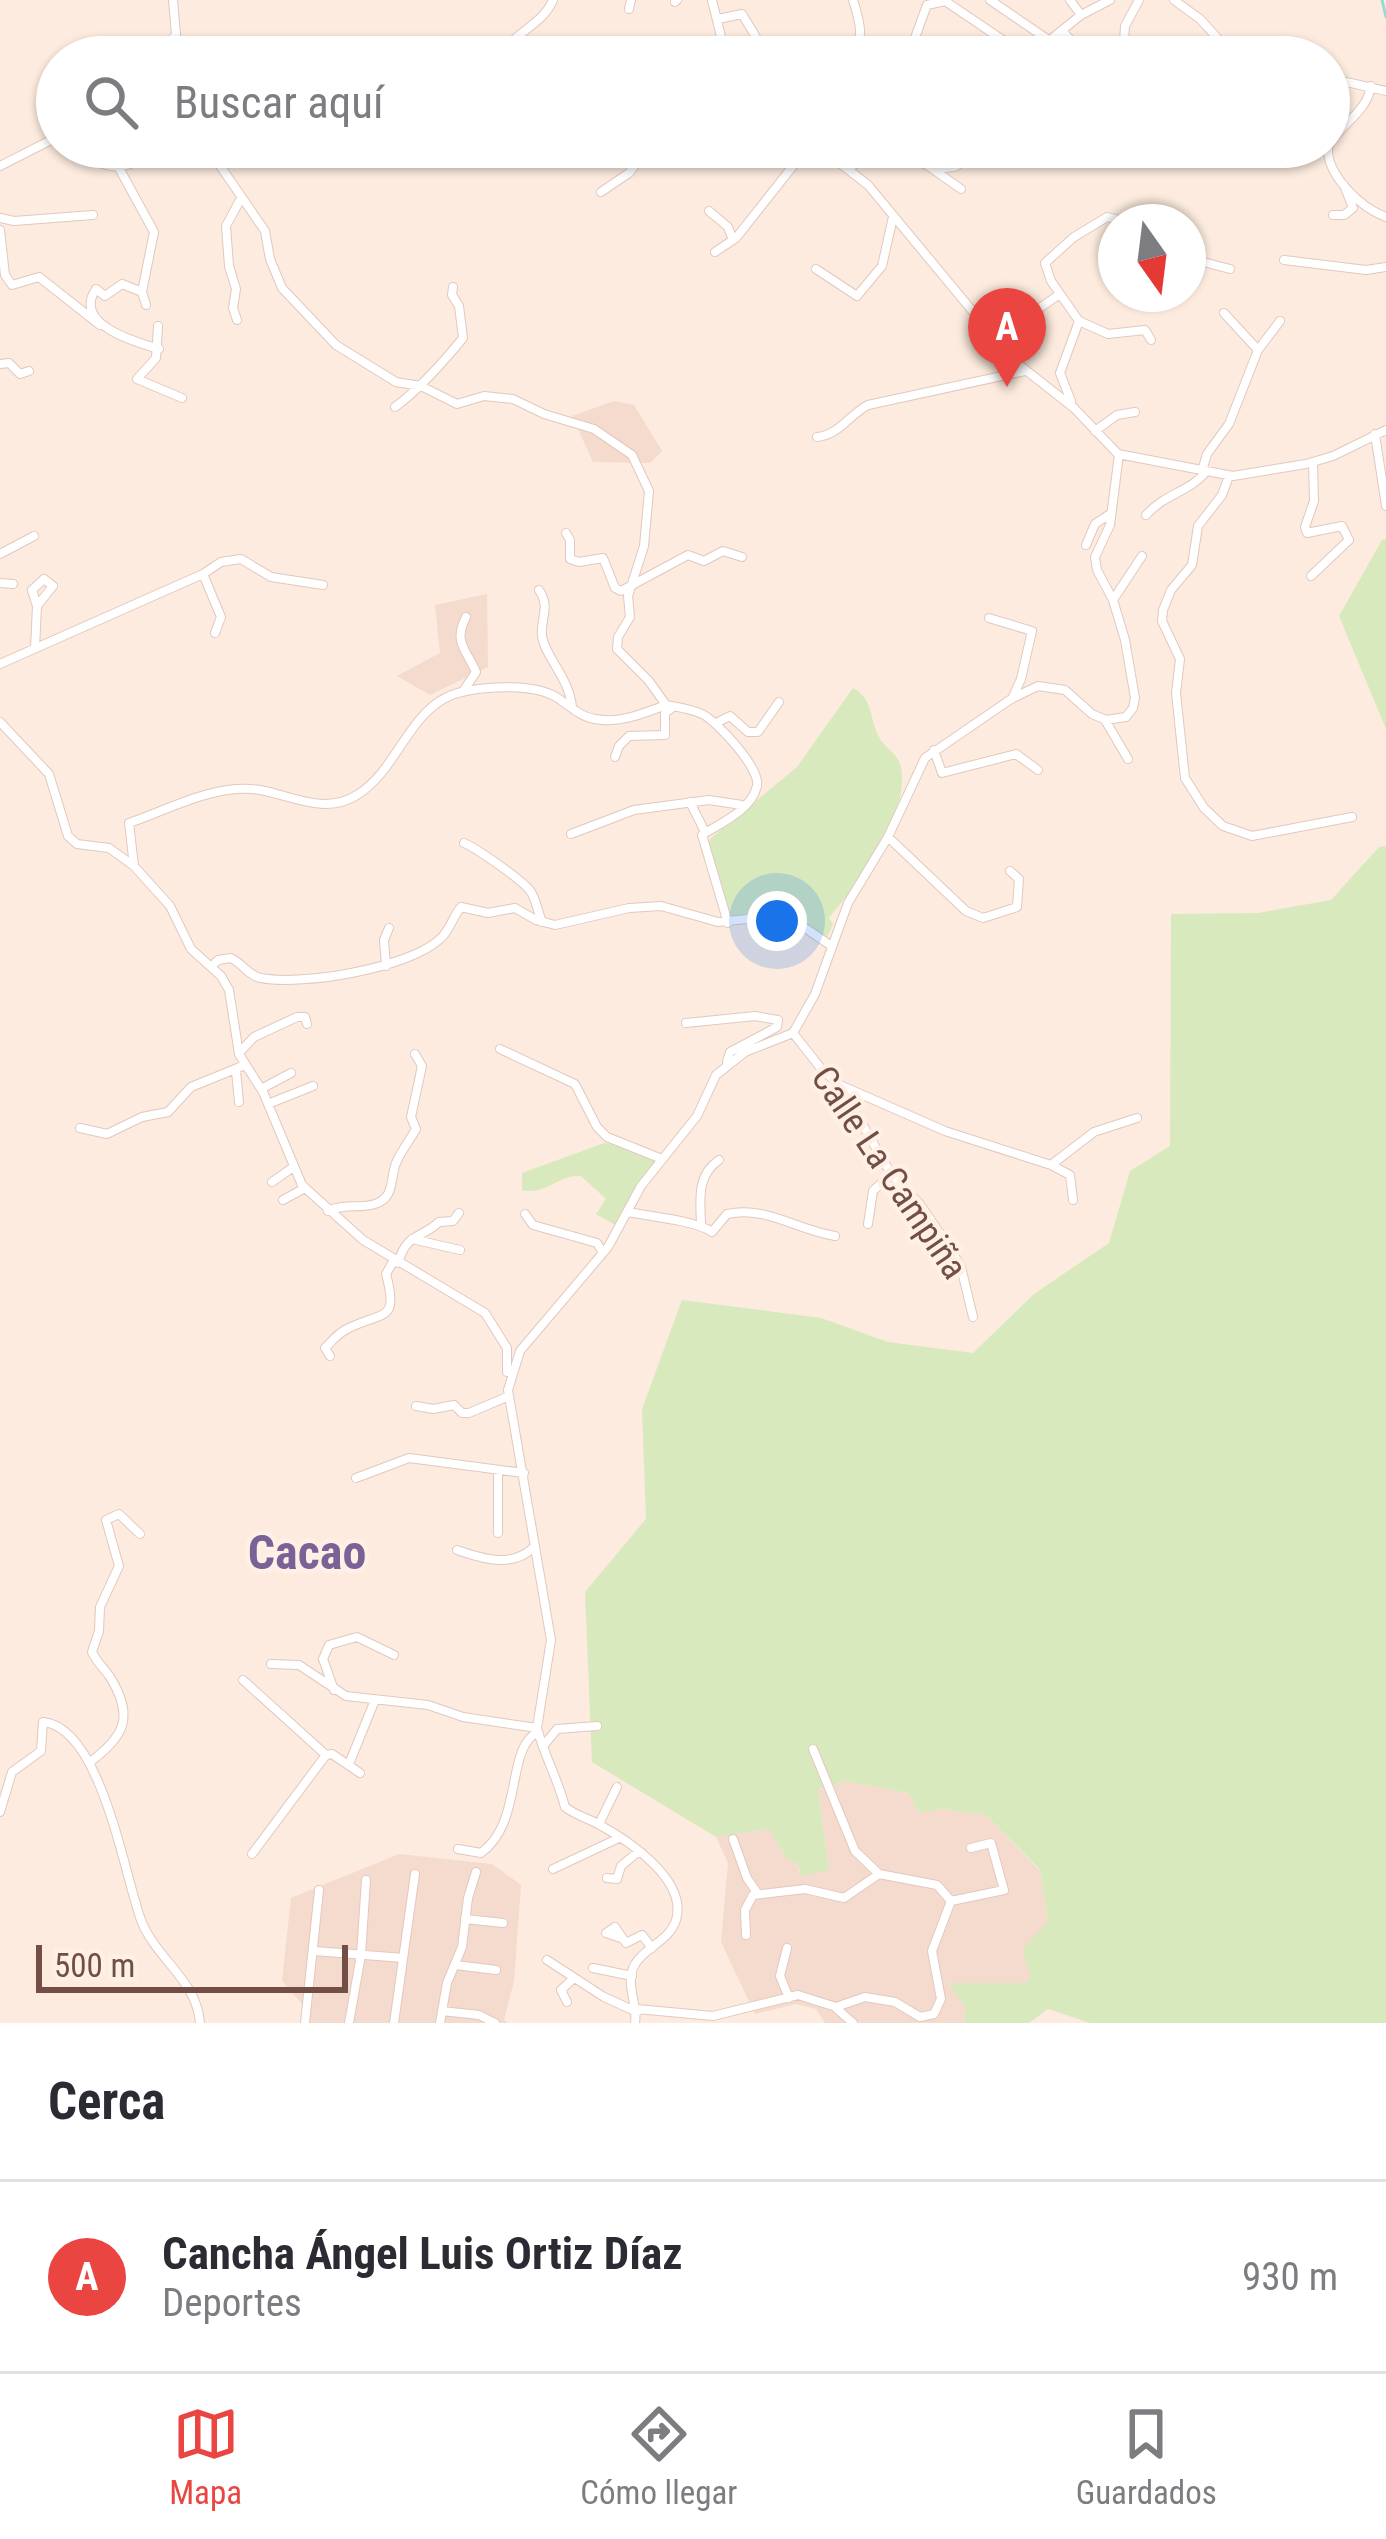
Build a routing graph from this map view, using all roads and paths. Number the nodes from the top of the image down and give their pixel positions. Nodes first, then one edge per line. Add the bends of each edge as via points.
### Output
1 (173, 0) edge
2 (554, 0) edge
3 (712, 0) edge
4 (853, 0) edge
5 (990, 0) edge
6 (1070, 0) edge
7 (1111, 0) edge
8 (1139, 0) edge
9 (1174, 0) edge
10 (1081, 15) junction
11 (718, 19) junction
12 (1062, 32) junction
13 (175, 36) edge
14 (518, 36) edge
15 (722, 36) edge
16 (755, 36) edge
17 (862, 36) edge
18 (916, 36) edge
19 (998, 36) edge
20 (1043, 36) edge
21 (1057, 36) edge
22 (1066, 36) edge
23 (1124, 36) edge
24 (1216, 36) edge
25 (1350, 82) edge
26 (1371, 86) junction
27 (1386, 91) edge
28 (1350, 119) edge
29 (36, 148) edge
30 (0, 166) edge
31 (119, 168) edge
32 (221, 168) edge
33 (633, 168) edge
34 (791, 168) edge
35 (851, 168) edge
36 (944, 168) edge
37 (1332, 168) edge
38 (932, 169) joint
39 (1343, 184) junction
40 (961, 189) dead end
41 (601, 192) dead end
42 (240, 200) junction
43 (709, 211) dead end
44 (1384, 213) edge
45 (93, 215) dead end
46 (1333, 215) dead end
47 (893, 217) junction
48 (0, 218) edge
49 (1098, 223) edge
50 (0, 230) edge
51 (734, 240) junction
52 (715, 252) dead end
53 (1284, 260) dead end
54 (1206, 263) edge
55 (1386, 267) edge
56 (816, 269) dead end
57 (1230, 269) dead end
58 (453, 287) dead end
59 (142, 292) junction
60 (1060, 294) junction
61 (146, 304) dead end
62 (1224, 313) dead end
63 (1031, 314) dead end
64 (237, 320) dead end
65 (1280, 320) dead end
66 (1079, 321) junction
67 (158, 326) dead end
68 (106, 329) junction
69 (1151, 340) dead end
70 (159, 349) junction
71 (1258, 350) junction
72 (0, 364) edge
73 (29, 371) dead end
74 (1025, 371) junction
75 (422, 386) junction
76 (182, 398) dead end
77 (395, 407) dead end
78 (1074, 408) junction
79 (1135, 412) dead end
80 (1095, 430) junction
81 (1386, 430) edge
82 (1375, 434) junction
83 (818, 437) dead end
84 (1118, 454) junction
85 (1313, 462) junction
86 (1204, 472) junction
87 (1228, 476) junction
88 (1386, 506) edge
89 (1112, 513) junction
90 (1146, 515) dead end
91 (566, 533) dead end
92 (34, 536) dead end
93 (1085, 545) dead end
94 (0, 554) edge
95 (1142, 556) dead end
96 (742, 557) dead end
97 (203, 574) junction
98 (1311, 575) dead end
99 (0, 584) edge
100 (14, 584) dead end
101 (323, 585) dead end
102 (539, 590) dead end
103 (630, 590) junction
104 (1113, 600) junction
105 (37, 606) dead end
106 (466, 616) dead end
107 (989, 618) dead end
108 (214, 633) dead end
109 (35, 648) junction
110 (0, 649) edge
111 (5, 662) edge
112 (464, 691) junction
113 (1012, 699) junction
114 (779, 703) dead end
115 (670, 705) junction
116 (572, 709) junction
117 (1105, 720) junction
118 (0, 722) edge
119 (716, 723) junction
120 (934, 750) junction
121 (615, 757) dead end
122 (1128, 759) dead end
123 (1038, 770) dead end
124 (690, 802) junction
125 (744, 806) junction
126 (1352, 817) dead end
127 (705, 832) junction
128 (571, 834) dead end
129 (888, 838) junction
130 (464, 843) dead end
131 (134, 866) junction
132 (1010, 871) dead end
133 (542, 922) junction
134 (728, 922) junction
135 (389, 928) dead end
136 (830, 945) junction
137 (212, 965) junction
138 (386, 966) junction
139 (686, 1023) dead end
140 (307, 1024) dead end
141 (793, 1033) junction
142 (500, 1048) dead end
143 (238, 1054) junction
144 (415, 1054) dead end
145 (728, 1063) junction
146 (245, 1065) junction
147 (236, 1071) junction
148 (291, 1072) dead end
149 (839, 1084) junction
150 (313, 1086) dead end
151 (260, 1089) junction
152 (239, 1102) dead end
153 (268, 1104) junction
154 (1137, 1118) dead end
155 (80, 1128) dead end
156 (662, 1159) junction
157 (719, 1160) dead end
158 (1052, 1166) junction
159 (292, 1168) junction
160 (891, 1174) junction
161 (272, 1182) dead end
162 (305, 1188) junction
163 (294, 1194) junction
164 (283, 1200) dead end
165 (1073, 1200) dead end
166 (294, 1206) dead end
167 (328, 1211) junction
168 (627, 1212) junction
169 (459, 1213) dead end
170 (525, 1214) dead end
171 (701, 1224) junction
172 (868, 1224) dead end
173 (835, 1236) dead end
174 (412, 1239) junction
175 (460, 1250) dead end
176 (603, 1253) junction
177 (396, 1261) junction
178 (973, 1316) dead end
179 (330, 1356) dead end
180 (508, 1390) junction
181 (416, 1406) dead end
182 (498, 1470) junction
183 (524, 1473) junction
184 (356, 1478) dead end
185 (498, 1533) dead end
186 (140, 1534) dead end
187 (533, 1548) junction
188 (457, 1550) dead end
189 (394, 1655) dead end
190 (271, 1664) dead end
191 (243, 1680) dead end
192 (334, 1691) junction
193 (375, 1700) junction
194 (597, 1726) dead end
195 (538, 1730) junction
196 (543, 1746) junction
197 (814, 1749) dead end
198 (326, 1756) junction
199 (90, 1762) junction
200 (350, 1764) junction
201 (360, 1773) dead end
202 (617, 1787) dead end
203 (0, 1812) edge
204 (599, 1824) junction
205 (619, 1838) junction
206 (733, 1839) dead end
207 (971, 1848) dead end
208 (458, 1849) dead end
209 (638, 1852) junction
210 (252, 1854) dead end
211 (553, 1869) dead end
212 (476, 1872) dead end
213 (415, 1874) dead end
214 (879, 1874) junction
215 (607, 1878) dead end
216 (366, 1880) dead end
217 (319, 1890) dead end
218 (758, 1894) junction
219 (951, 1901) junction
220 (465, 1918) junction
221 (503, 1923) dead end
222 (746, 1935) dead end
223 (621, 1938) dead end
224 (652, 1948) junction
225 (787, 1948) dead end
226 (315, 1951) junction
227 (362, 1955) junction
228 (404, 1958) junction
229 (547, 1960) dead end
230 (455, 1965) junction
231 (593, 1968) dead end
232 (496, 1970) dead end
233 (632, 1976) junction
234 (574, 1978) junction
235 (790, 1998) junction
236 (567, 2002) dead end
237 (836, 2007) junction
238 (442, 2011) junction
239 (636, 2015) edge
240 (200, 2023) edge
241 (305, 2023) edge
242 (349, 2023) edge
243 (394, 2023) edge
244 (440, 2023) edge
245 (495, 2023) edge
246 (853, 2023) edge

1 - 13 street
2 - 14 street
3 - 11 street
4 - 17 street
5 - 20 street
6 - 10 street
7 - 10 street
8 - 23 street
9 - 24 street
10 - 12 street
11 - 15 street
11 - 16 street via 742,14
12 - 21 street
12 - 22 street
18 - 19 street via 935,1
25 - 26 street
26 - 27 street
26 - 28 street
29 - 30 street
31 - 59 street via 154,232
32 - 42 street
33 - 41 street
34 - 51 street
35 - 47 street
36 - 38 street
37 - 39 street
38 - 40 street
39 - 44 street
39 - 46 street via 1353,208
42 - 64 street via 226,226
42 - 75 street via 265,231 282,288 336,345 396,382
43 - 51 street
45 - 48 street
47 - 56 street via 882,266 857,296
47 - 74 street
49 - 60 street via 1048,257
50 - 68 street via 12,285 39,277
51 - 52 street
53 - 55 street
54 - 57 street
58 - 75 street via 463,338
59 - 61 street
59 - 68 street via 122,284 105,296 92,291 91,307
60 - 63 street
60 - 66 street
62 - 71 street
65 - 71 street
66 - 69 street via 1108,334 1145,329
66 - 78 street via 1059,379
67 - 70 street
68 - 70 street
70 - 76 street via 136,379
71 - 86 street
72 - 73 street
74 - 78 street
74 - 83 street via 868,405
75 - 77 street
75 - 103 street via 457,404 513,399 595,429 632,455 649,491
78 - 80 street
79 - 80 street
80 - 84 street
81 - 82 street
82 - 85 street
82 - 88 street
84 - 86 street
84 - 89 street
85 - 87 street
85 - 98 street via 1307,533 1342,526 1349,540
86 - 87 street
86 - 90 street
87 - 126 street via 1198,526 1192,565 1162,610 1180,659 1185,778 1223,826 1252,836
89 - 93 street
89 - 104 street via 1096,557
91 - 103 street via 571,559 603,558 615,588
92 - 94 street
95 - 104 street
96 - 103 street via 688,555
97 - 101 street via 241,559 271,577
97 - 108 street via 220,617
97 - 109 street
99 - 100 street
102 - 116 street via 546,600 542,636
103 - 115 street via 617,649
104 - 117 street via 1135,698 1126,717
105 - 109 street
106 - 112 street via 460,648 476,672
107 - 113 street via 1032,631
109 - 111 street
110 - 111 street
112 - 116 street via 538,691
112 - 131 street via 422,713 353,798 322,806 236,788 209,794 129,823
113 - 117 street via 1053,686
113 - 120 street
114 - 119 street via 758,732 730,716
115 - 116 street via 606,720
115 - 119 street
115 - 121 street via 665,735 629,736
117 - 122 street
118 - 131 street via 49,774 68,836 109,848
119 - 125 street via 756,774 757,789
120 - 123 street via 942,773 1016,754
120 - 129 street
124 - 125 street
124 - 127 street
124 - 128 street via 634,810
125 - 127 street
127 - 134 street via 703,850
129 - 132 street via 983,918 1016,907 1019,878
129 - 136 street
130 - 133 street via 524,884
131 - 137 street via 170,906 191,949
133 - 134 street via 661,906
133 - 138 street via 515,908 488,914 461,907 444,936
134 - 136 street via 786,915
135 - 138 street
136 - 141 street
137 - 138 street via 231,958 256,978 278,980
137 - 143 street via 229,990
139 - 145 street via 778,1020 730,1052
140 - 143 street via 297,1017
141 - 145 street
141 - 149 street, Calle La Campiña
142 - 156 street via 575,1084 607,1137
143 - 146 street
144 - 167 street via 422,1066 411,1118 416,1129 394,1166 391,1190 371,1206
145 - 156 street
146 - 147 street
146 - 151 street
147 - 152 street
147 - 155 street via 191,1087 168,1112 107,1134
148 - 151 street
149 - 158 street
149 - 160 street, Calle La Campiña
150 - 153 street
151 - 153 street
153 - 159 street
154 - 158 street via 1094,1132
156 - 168 street
157 - 171 street via 702,1178
158 - 165 street via 1070,1175
159 - 161 street
159 - 162 street
160 - 172 street via 873,1191
160 - 178 street, Calle La Campiña via 955,1256
162 - 163 street
162 - 167 street
163 - 164 street
163 - 166 street
167 - 177 street
168 - 171 street
168 - 176 street
169 - 174 street
170 - 176 street via 533,1226 597,1243
171 - 173 street via 712,1232 727,1214 760,1210
174 - 175 street
174 - 177 street
176 - 180 street via 520,1351
177 - 179 street via 386,1274 390,1311 343,1331 325,1348
177 - 180 street via 485,1313 507,1348
180 - 181 street via 469,1413
180 - 183 street
182 - 183 street
182 - 184 street via 409,1458
182 - 185 street
183 - 187 street
186 - 199 street via 119,1514 106,1520 119,1566 92,1652 111,1678 124,1728
187 - 188 street via 522,1558 494,1560
187 - 195 street via 550,1640
189 - 192 street via 357,1637 329,1646 322,1659
190 - 192 street via 299,1665
191 - 198 street
192 - 193 street
193 - 195 street
193 - 200 street
194 - 196 street via 557,1729
195 - 196 street
195 - 208 street via 518,1761 512,1809 494,1842 484,1853
196 - 204 street via 565,1807
197 - 214 street via 855,1851
198 - 200 street
198 - 210 street
199 - 203 street via 70,1735 43,1722 41,1751 12,1772
199 - 240 street via 142,1923 185,1982
200 - 201 street
202 - 204 street
204 - 205 street
205 - 209 street
205 - 211 street
206 - 218 street
207 - 219 street via 991,1843 1004,1890
209 - 215 street via 617,1879
209 - 224 street via 659,1870 677,1906 672,1930
212 - 220 street
213 - 228 street
214 - 218 street via 844,1898 805,1889
214 - 219 street via 937,1885
216 - 227 street
217 - 226 street
218 - 222 street via 747,1903
219 - 237 street via 932,1952 941,1999 934,2014 920,2017 865,1997
220 - 221 street
220 - 230 street
223 - 224 street via 642,1935
224 - 233 street
225 - 235 street via 780,1976
226 - 227 street
226 - 241 street
227 - 228 street
227 - 242 street
228 - 243 street
229 - 234 street
230 - 232 street
230 - 238 street
231 - 233 street
233 - 239 street
234 - 236 street via 561,1990
234 - 239 street
235 - 237 street
235 - 239 street via 713,2016
237 - 246 street
238 - 244 street
238 - 245 street

